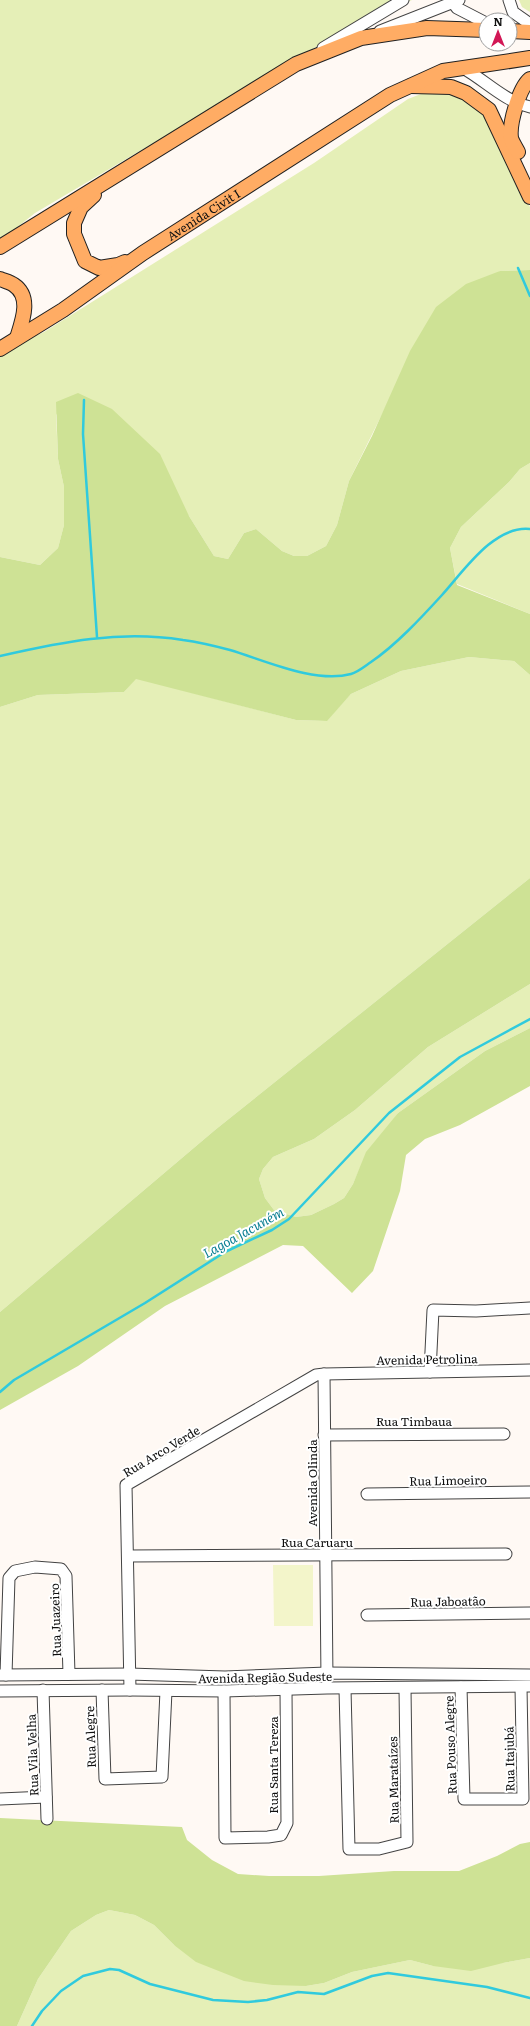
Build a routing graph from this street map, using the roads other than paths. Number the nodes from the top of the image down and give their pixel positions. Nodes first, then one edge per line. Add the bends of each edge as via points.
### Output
1 (403, 0) edge
2 (509, 0) edge
3 (455, 1) edge
4 (478, 19) edge
5 (530, 24) edge
6 (478, 30) edge
7 (518, 31) edge
8 (530, 32) edge
9 (361, 38) junction
10 (530, 58) edge
11 (296, 64) junction
12 (463, 68) junction
13 (530, 79) edge
14 (410, 86) junction
15 (524, 105) edge
16 (114, 176) junction
17 (530, 178) edge
18 (530, 197) edge
19 (0, 247) edge
20 (143, 253) junction
21 (0, 279) edge
22 (17, 338) junction
23 (0, 349) edge
24 (530, 1308) edge
25 (530, 1370) edge
26 (430, 1372) junction
27 (324, 1374) junction
28 (504, 1434) dead end
29 (324, 1435) junction
30 (530, 1492) edge
31 (366, 1494) dead end
32 (506, 1554) dead end
33 (325, 1555) junction
34 (128, 1556) junction
35 (530, 1613) edge
36 (367, 1615) dead end
37 (327, 1673) junction
38 (69, 1674) junction
39 (129, 1674) junction
40 (3, 1675) edge
41 (530, 1675) edge
42 (461, 1687) junction
43 (525, 1687) edge
44 (327, 1688) junction
45 (405, 1688) junction
46 (345, 1689) junction
47 (43, 1690) junction
48 (102, 1690) junction
49 (130, 1690) junction
50 (166, 1690) junction
51 (286, 1690) junction
52 (0, 1691) edge
53 (224, 1692) junction
54 (46, 1797) junction
55 (0, 1799) edge
56 (492, 1799) joint
57 (47, 1819) dead end

1 - 11 street
2 - 5 street via 513,12
3 - 4 street via 454,6
3 - 9 street
6 - 9 main road via 427,28
7 - 8 main road
9 - 11 main road
10 - 12 main road, Avenida Civit I
11 - 16 main road
12 - 14 main road, Avenida Civit I via 444,70
12 - 15 street via 481,78 503,96
13 - 15 main road via 521,93
14 - 18 main road via 451,87 466,92 489,110
14 - 20 main road, Avenida Civit I via 371,107
15 - 17 main road via 513,120 511,138
16 - 19 main road
16 - 20 main road via 81,207 74,223 74,234 85,261 99,268 118,265
20 - 22 main road, Avenida Civit I via 63,310
21 - 22 main road via 15,286 24,300 24,318
22 - 23 main road, Avenida Civit I
24 - 26 street via 433,1310
25 - 26 street, Avenida Petrolina
26 - 27 street, Avenida Petrolina
27 - 29 street, Avenida Olinda
27 - 34 street, Rua Arco Verde via 316,1376 126,1485
28 - 29 street, Rua Timbaua
29 - 33 street, Avenida Olinda
30 - 31 street, Rua Limoeiro
32 - 33 street, Rua Caruaru
33 - 34 street, Rua Caruaru
33 - 37 street, Avenida Olinda
34 - 39 street, Rua Arco Verde
35 - 36 street, Rua Jaboatão
37 - 39 street, Avenida Região Sudeste via 226,1677
37 - 41 street, Avenida Região Sudeste
37 - 44 street, Avenida Olinda
38 - 39 street, Avenida Região Sudeste
38 - 40 street, Avenida Região Sudeste
38 - 40 street, Rua Juazeiro via 66,1576 61,1569 35,1567 15,1571 9,1578
39 - 49 street, Rua Arco Verde
42 - 43 street, Avenida Região Sudeste
42 - 45 street, Avenida Região Sudeste
42 - 56 street, Rua Pouso Alegre via 464,1799
43 - 56 street, Rua Itajubá via 523,1799
44 - 46 street, Avenida Região Sudeste
44 - 51 street, Avenida Região Sudeste
45 - 46 street, Avenida Região Sudeste
45 - 46 street, Rua Marataízes via 407,1842 379,1849 349,1848
47 - 48 street, Avenida Região Sudeste
47 - 52 street, Avenida Região Sudeste
47 - 54 street, Rua Vila Velha
48 - 49 street, Avenida Região Sudeste
48 - 50 street, Rua Alegre via 105,1779 162,1777
49 - 50 street, Avenida Região Sudeste
50 - 53 street, Avenida Região Sudeste
51 - 53 street, Avenida Região Sudeste
51 - 53 street, Rua Santa Tereza via 287,1823 281,1835 253,1838 225,1838
54 - 55 street
54 - 57 street, Rua Vila Velha

